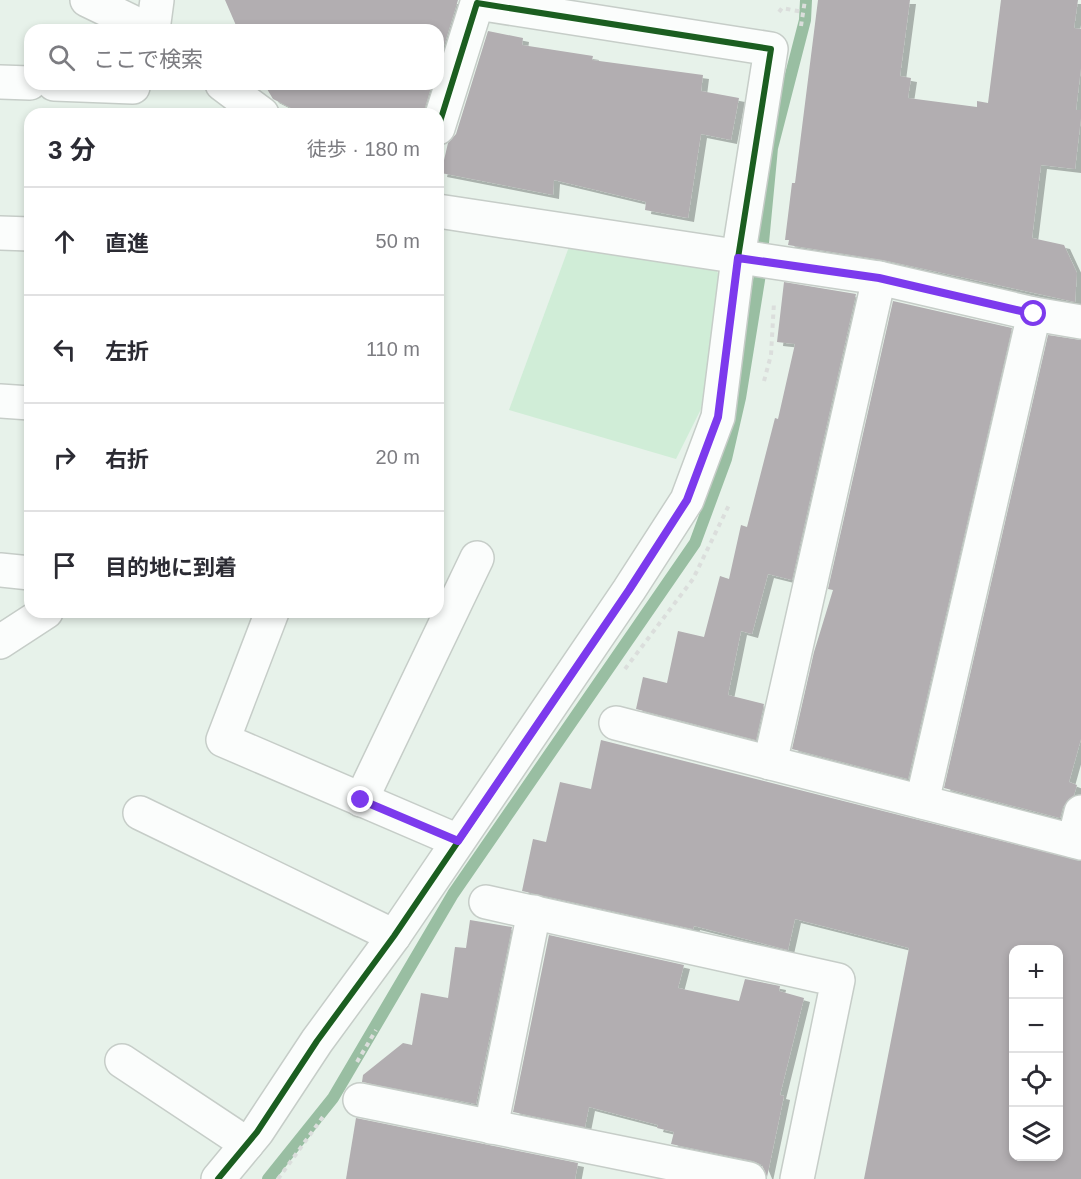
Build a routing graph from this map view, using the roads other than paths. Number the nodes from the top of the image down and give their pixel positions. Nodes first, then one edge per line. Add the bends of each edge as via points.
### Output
1 (87, 0) edge
2 (157, 0) edge
3 (138, 24) edge
4 (152, 24) edge
5 (0, 82) edge
6 (24, 83) edge
7 (97, 90) edge
8 (230, 90) edge
9 (133, 95) edge
10 (254, 108) edge
11 (444, 109) edge
12 (444, 212) edge
13 (0, 233) edge
14 (24, 234) edge
15 (738, 258) junction
16 (879, 278) junction
17 (1034, 314) junction
18 (1081, 322) edge
19 (0, 401) edge
20 (24, 403) edge
21 (477, 558) dead end
22 (0, 570) edge
23 (24, 572) edge
24 (37, 618) edge
25 (270, 618) edge
26 (0, 642) edge
27 (616, 723) dead end
28 (770, 763) junction
29 (361, 800) junction
30 (922, 802) junction
31 (140, 813) dead end
32 (1079, 832) edge
33 (458, 841) junction
34 (486, 902) dead end
35 (534, 912) junction
36 (394, 936) junction
37 (122, 1061) dead end
38 (360, 1100) dead end
39 (491, 1128) junction
40 (247, 1143) junction
41 (218, 1179) edge
42 (748, 1179) edge
43 (797, 1179) edge

1 - 3 street
2 - 4 street
5 - 6 street
7 - 9 street
8 - 10 street
11 - 15 street via 477,3 771,49
12 - 15 street
13 - 14 street
15 - 16 street
15 - 33 street via 718,417 687,500
16 - 17 street
16 - 28 street
17 - 18 street
17 - 30 street
19 - 20 street
21 - 29 street
22 - 23 street
24 - 26 street
25 - 29 street via 223,740
27 - 28 street
28 - 30 street
29 - 33 street
30 - 32 street
31 - 36 street
33 - 36 street
34 - 35 street
35 - 39 street
35 - 43 street via 838,980
36 - 40 street
37 - 40 street
38 - 39 street
39 - 42 street
40 - 41 street

